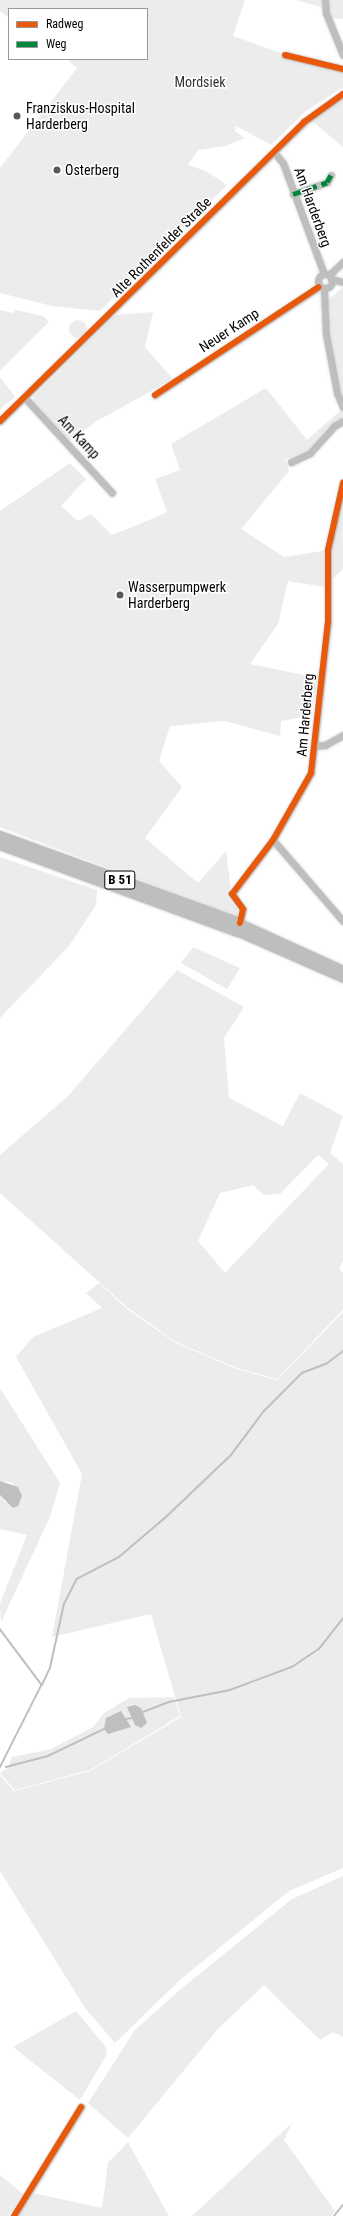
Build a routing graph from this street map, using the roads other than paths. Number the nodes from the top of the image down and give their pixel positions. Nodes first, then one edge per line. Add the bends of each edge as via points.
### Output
1 (326, 0) edge
2 (285, 54) dead end
3 (343, 55) edge
4 (343, 70) edge
5 (343, 94) edge
6 (274, 152) junction
7 (331, 175) dead end
8 (293, 194) junction
9 (343, 262) edge
10 (328, 275) junction
11 (343, 282) edge
12 (321, 288) junction
13 (155, 395) dead end
14 (26, 399) junction
15 (343, 407) edge
16 (0, 421) edge
17 (343, 421) edge
18 (291, 462) dead end
19 (343, 483) edge
20 (112, 492) dead end
21 (343, 735) edge
22 (314, 746) junction
23 (0, 836) edge
24 (273, 840) junction
25 (0, 845) edge
26 (343, 921) edge
27 (239, 928) junction
28 (343, 970) edge
29 (343, 978) edge
30 (81, 2107) dead end
31 (14, 2216) edge

1 - 3 street via 326,13
2 - 4 street
5 - 6 street, Alte Rothenfelder Straße via 304,122
6 - 8 street, Am Harderberg via 283,163
6 - 14 street, Alte Rothenfelder Straße
7 - 8 street via 327,182
8 - 10 street, Am Harderberg
9 - 10 street
10 - 11 street
10 - 12 street
12 - 13 street, Neuer Kamp
12 - 15 street via 326,334 337,393
14 - 16 street, Alte Rothenfelder Straße
14 - 20 street, Am Kamp
17 - 18 street via 334,426 310,453
19 - 22 street, Am Harderberg via 328,550 328,622
21 - 22 street via 325,745
22 - 24 street, Am Harderberg via 311,773
23 - 27 highway, B 51
24 - 26 street
24 - 27 street, Am Harderberg via 232,894 243,909
25 - 27 highway, B 51
27 - 28 main road, B 51
27 - 29 main road, B 51
30 - 31 street

